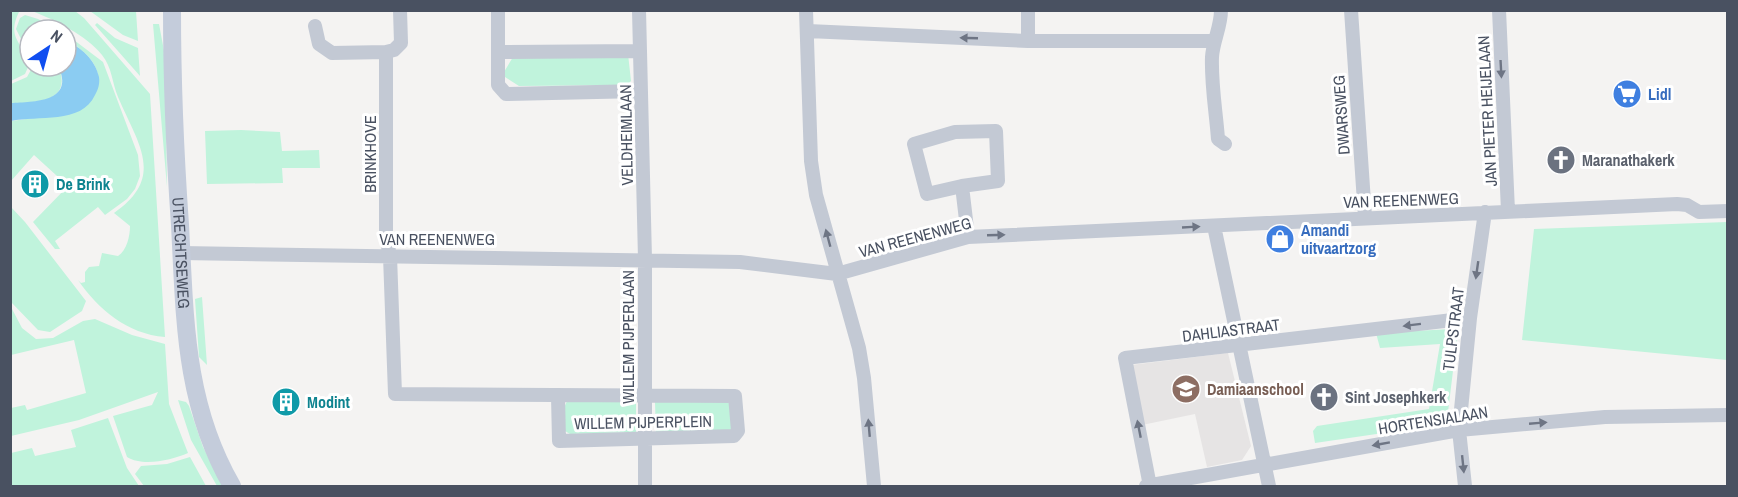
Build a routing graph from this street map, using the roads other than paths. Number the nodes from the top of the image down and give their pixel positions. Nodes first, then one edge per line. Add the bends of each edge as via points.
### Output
1 (172, 10) edge
2 (400, 10) edge
3 (498, 10) edge
4 (639, 10) edge
5 (806, 10) edge
6 (1028, 10) edge
7 (1221, 10) edge
8 (1351, 10) edge
9 (1499, 10) edge
10 (315, 26) dead end
11 (808, 31) junction
12 (1028, 41) junction
13 (1213, 41) junction
14 (640, 51) junction
15 (386, 52) junction
16 (498, 52) junction
17 (641, 91) junction
18 (1225, 144) dead end
19 (963, 186) junction
20 (1508, 211) junction
21 (1728, 211) edge
22 (1485, 212) junction
23 (1365, 217) junction
24 (1214, 226) junction
25 (968, 237) junction
26 (181, 253) junction
27 (390, 256) junction
28 (645, 259) junction
29 (837, 274) junction
30 (1470, 318) junction
31 (1241, 346) junction
32 (645, 394) junction
33 (558, 396) junction
34 (1728, 415) edge
35 (1459, 430) junction
36 (645, 439) junction
37 (1264, 465) junction
38 (232, 486) edge
39 (645, 486) edge
40 (874, 486) edge
41 (1148, 486) edge
42 (1269, 486) edge
43 (1465, 486) edge

1 - 26 main road, UTRECHTSEWEG
2 - 15 street via 401,43
3 - 16 street
4 - 14 street, VELDHEIMLAAN
5 - 11 street
6 - 12 street
7 - 13 street
8 - 23 street, DWARSWEG
9 -> 20 street, JAN PIETER HEIJELAAN
10 - 15 street via 319,44 332,53
12 -> 11 street
29 -> 11 street via 811,162
12 - 13 street
13 - 18 street via 1218,139
14 - 16 street
14 - 17 street, VELDHEIMLAAN
15 - 27 street, BRINKHOVE via 386,237
16 - 17 street via 498,84 506,94
17 - 28 street, VELDHEIMLAAN
19 - 19 street via 998,182 996,131 955,132 914,144 927,194
19 - 25 street
20 - 21 street, VAN REENENWEG via 1677,204 1699,212
20 - 22 street, VAN REENENWEG
22 - 23 street, VAN REENENWEG
22 -> 30 street, TULPSTRAAT
23 - 24 street, VAN REENENWEG
25 -> 24 street, VAN REENENWEG
24 - 31 street
25 - 29 street, VAN REENENWEG
26 - 27 street, VAN REENENWEG
26 - 38 main road, UTRECHTSEWEG via 194,391 210,446
27 - 28 street, VAN REENENWEG
27 - 33 street, BRINKHOVE via 395,394
28 - 29 street, VAN REENENWEG via 740,261
28 - 32 street, WILLEM PIJPERLAAN
40 -> 29 street via 864,378
30 -> 31 street, DAHLIASTRAAT
30 - 35 street, TULPSTRAAT
31 - 37 street
41 -> 31 street, DAHLIASTRAAT via 1125,358
32 - 33 street, WILLEM PIJPERPLEIN
32 - 36 street, WILLEM PIJPERLAAN
32 - 36 street, WILLEM PIJPERPLEIN via 735,396 738,431 734,436
33 - 36 street, WILLEM PIJPERPLEIN via 559,441
35 -> 34 street, HORTENSIALAAN via 1605,417
35 -> 37 street, HORTENSIALAAN
35 -> 43 street, TULPSTRAAT
36 - 39 street, WILLEM PIJPERLAAN
37 - 41 street, HORTENSIALAAN
37 - 42 street

